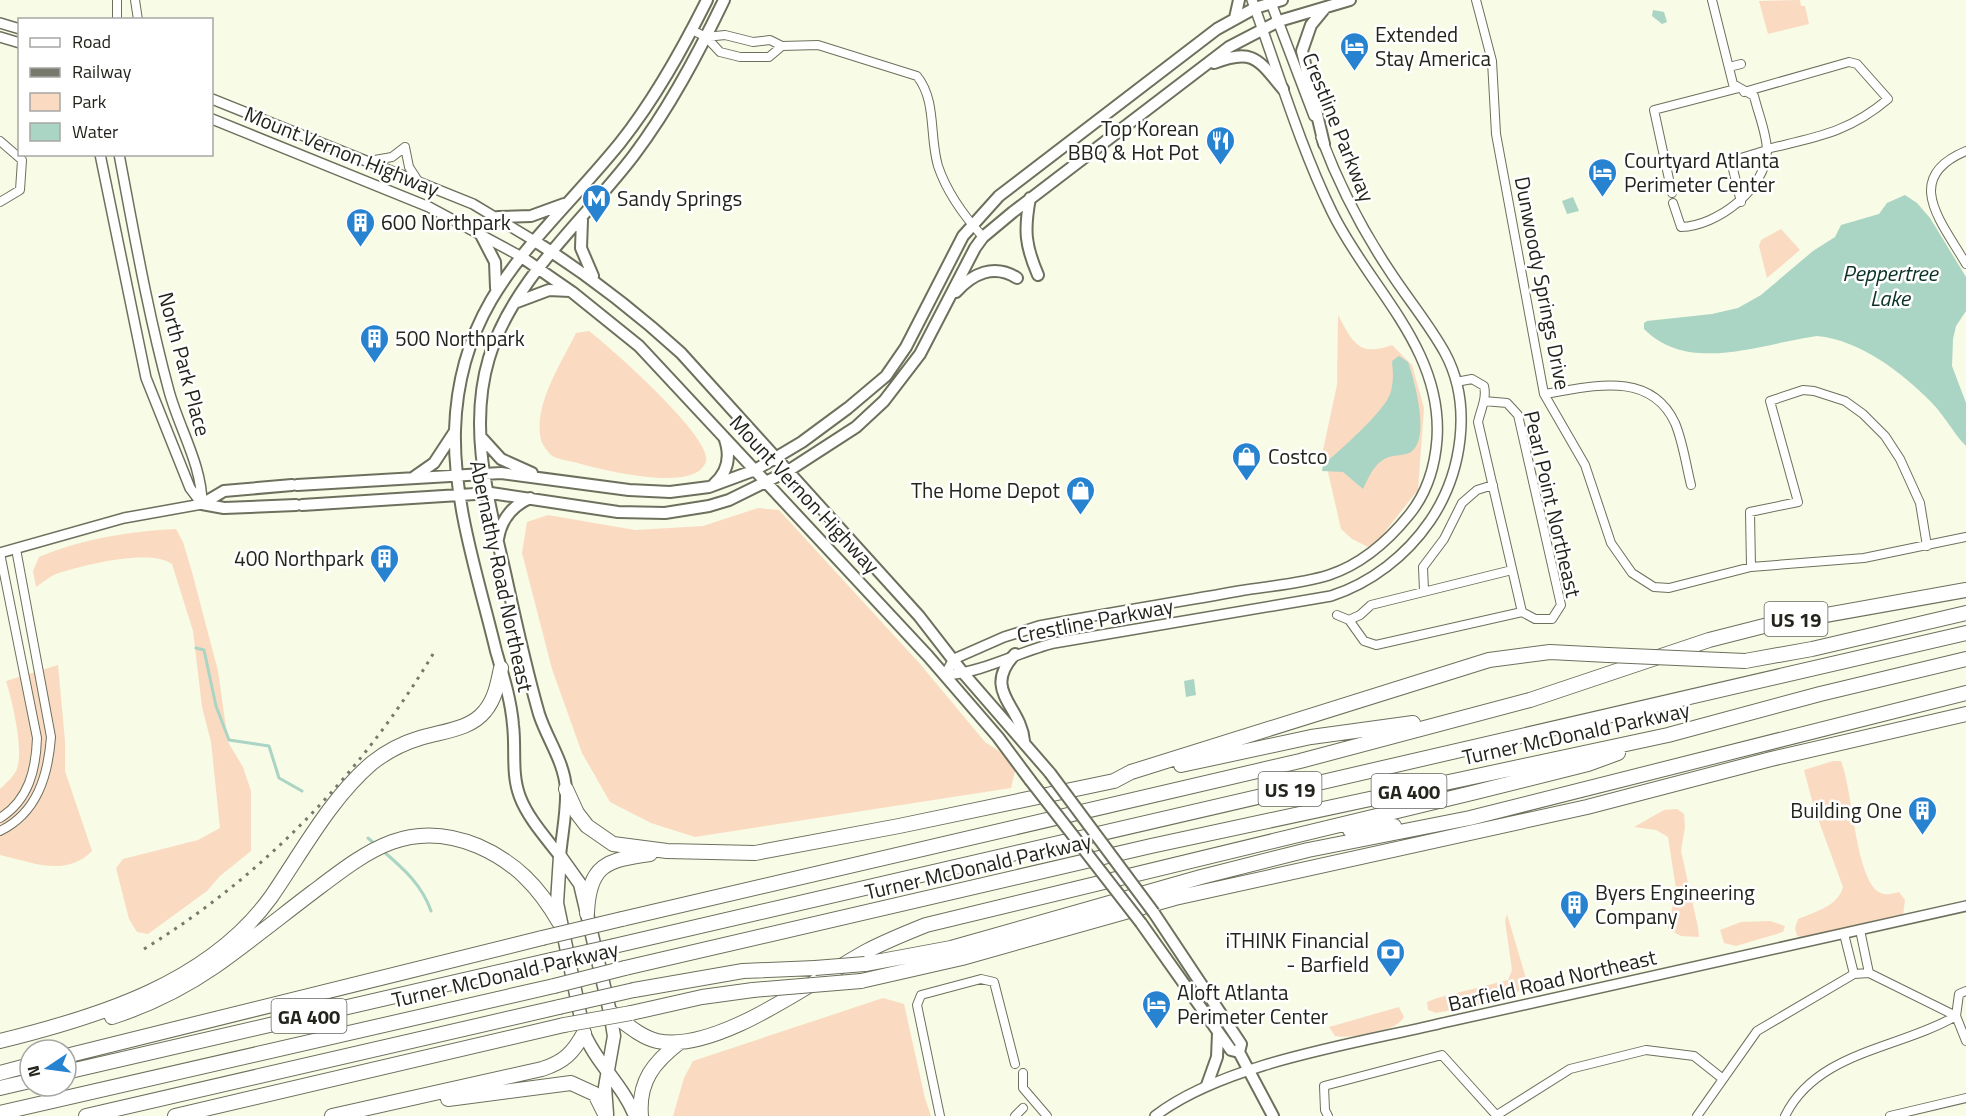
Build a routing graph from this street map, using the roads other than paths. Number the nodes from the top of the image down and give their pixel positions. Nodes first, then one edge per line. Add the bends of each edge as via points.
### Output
1 (117, 0) edge
2 (135, 0) edge
3 (707, 0) edge
4 (724, 0) edge
5 (1239, 0) edge
6 (1350, 0) edge
7 (1476, 0) edge
8 (1712, 0) edge
9 (1274, 1) edge
10 (1253, 4) edge
11 (1326, 7) junction
12 (117, 18) edge
13 (138, 18) edge
14 (1235, 18) junction
15 (1279, 21) junction
16 (0, 23) edge
17 (18, 28) edge
18 (1262, 28) junction
19 (692, 30) junction
20 (0, 37) edge
21 (706, 37) junction
22 (18, 42) edge
23 (782, 46) junction
24 (1742, 64) dead end
25 (1202, 68) junction
26 (1729, 68) junction
27 (1739, 88) junction
28 (1283, 89) junction
29 (213, 99) edge
30 (213, 119) edge
31 (0, 141) edge
32 (1324, 144) junction
33 (1767, 149) junction
34 (1966, 151) edge
35 (100, 156) edge
36 (119, 156) edge
37 (368, 161) junction
38 (1337, 178) junction
39 (418, 181) junction
40 (124, 182) junction
41 (106, 184) junction
42 (1320, 186) junction
43 (1672, 193) dead end
44 (1030, 198) junction
45 (0, 202) edge
46 (567, 202) junction
47 (1741, 202) junction
48 (1673, 203) dead end
49 (498, 218) junction
50 (582, 219) junction
51 (971, 224) junction
52 (480, 232) junction
53 (983, 237) junction
54 (533, 240) junction
55 (552, 252) junction
56 (520, 256) junction
57 (1966, 264) edge
58 (539, 268) junction
59 (1038, 275) dead end
60 (1017, 278) dead end
61 (595, 279) junction
62 (496, 288) junction
63 (572, 292) junction
64 (516, 302) junction
65 (946, 304) junction
66 (1423, 318) junction
67 (1407, 328) junction
68 (1456, 382) junction
69 (1544, 394) junction
70 (1484, 401) junction
71 (455, 431) junction
72 (723, 434) junction
73 (481, 436) junction
74 (775, 458) junction
75 (755, 470) junction
76 (788, 471) junction
77 (483, 474) junction
78 (457, 476) junction
79 (541, 477) junction
80 (413, 478) junction
81 (767, 483) junction
82 (1493, 485) junction
83 (1691, 485) dead end
84 (712, 486) junction
85 (486, 494) junction
86 (460, 495) junction
87 (530, 498) junction
88 (202, 504) junction
89 (1966, 537) edge
90 (498, 542) junction
91 (1927, 546) junction
92 (16, 549) junction
93 (0, 554) edge
94 (1751, 567) junction
95 (1512, 570) junction
96 (1966, 590) edge
97 (1424, 591) junction
98 (1181, 601) junction
99 (1522, 612) junction
100 (1966, 613) edge
101 (1337, 615) dead end
102 (1349, 620) junction
103 (1189, 621) junction
104 (1966, 633) edge
105 (1015, 654) junction
106 (954, 659) junction
107 (1966, 659) edge
108 (501, 668) junction
109 (964, 674) junction
110 (945, 675) junction
111 (1966, 693) edge
112 (1966, 714) edge
113 (1469, 716) junction
114 (1668, 735) junction
115 (1024, 741) junction
116 (1114, 781) junction
117 (566, 789) junction
118 (0, 818) edge
119 (1470, 818) junction
120 (0, 831) edge
121 (1301, 834) junction
122 (667, 852) junction
123 (560, 856) junction
124 (1966, 906) edge
125 (587, 913) junction
126 (559, 922) junction
127 (1860, 930) junction
128 (1844, 934) junction
129 (614, 946) joint
130 (1869, 973) junction
131 (1854, 974) junction
132 (1966, 991) edge
133 (610, 1012) junction
134 (1956, 1016) junction
135 (1218, 1032) junction
136 (31, 1033) junction
137 (584, 1033) junction
138 (0, 1041) edge
139 (1966, 1041) edge
140 (680, 1042) junction
141 (1239, 1052) junction
142 (78, 1053) edge
143 (1016, 1064) dead end
144 (18, 1068) edge
145 (78, 1069) edge
146 (607, 1070) junction
147 (1249, 1071) junction
148 (0, 1073) edge
149 (1023, 1073) dead end
150 (1723, 1079) junction
151 (18, 1084) edge
152 (1207, 1085) junction
153 (0, 1088) edge
154 (1966, 1098) edge
155 (1023, 1108) dead end
156 (353, 1112) junction
157 (0, 1113) edge
158 (1497, 1115) edge
159 (86, 1116) edge
160 (175, 1116) edge
161 (332, 1116) edge
162 (607, 1116) edge
163 (635, 1116) edge
164 (641, 1116) edge
165 (940, 1116) edge
166 (1015, 1116) edge
167 (1047, 1116) edge
168 (1155, 1116) edge
169 (1273, 1116) edge
170 (1328, 1116) edge
171 (1697, 1116) edge
172 (1785, 1116) edge
173 (1890, 1116) edge

1 - 12 street
2 - 13 street
3 - 19 main road, Abernathy Road Northeast
4 - 21 main road, Abernathy Road Northeast
5 - 14 main road
6 - 11 main road
7 - 69 street, Dunwoody Springs Drive via 1492,61 1496,134
8 - 26 street
9 - 10 main road
9 - 15 street, Crestline Parkway
10 - 14 main road
10 - 18 street, Crestline Parkway
11 - 15 main road
11 - 32 main road via 1311,25 1302,51
14 - 51 main road via 1040,163
15 - 18 main road
15 - 32 street, Crestline Parkway
16 - 17 street
18 - 25 main road
18 - 28 street, Crestline Parkway
19 - 21 street
19 - 46 main road, Abernathy Road Northeast via 631,129
20 - 22 street
21 - 23 street via 770,40
21 - 23 street via 720,52 740,57 769,57
21 - 50 main road, Abernathy Road Northeast via 646,139
23 - 51 street via 818,45 917,76 928,89 938,166 957,206
24 - 26 street
25 - 28 main road via 1236,55 1250,57 1263,65
25 - 44 main road
26 - 27 street
27 - 33 street via 1754,96
27 - 33 street via 1849,62 1857,64 1888,99 1866,118 1837,132
27 - 43 street via 1654,110
28 - 42 street, Crestline Parkway
29 - 37 street, Mount Vernon Highway
30 - 52 street, Mount Vernon Highway via 395,192
31 - 45 street via 22,160 22,174 20,190
32 - 38 street, Crestline Parkway
33 - 47 street via 1764,169
33 - 47 street via 1731,161
34 - 57 street via 1940,165 1930,186 1934,208
35 - 41 street, North Park Place
36 - 40 street, North Park Place
37 - 39 street, Mount Vernon Highway
37 - 39 street via 392,157 405,147 409,167
38 - 42 street
38 - 66 street, Crestline Parkway via 1360,224
39 - 49 street, Mount Vernon Highway
40 - 41 street
40 - 88 street, North Park Place via 164,373 202,483
41 - 88 street, North Park Place via 146,378 189,485
42 - 67 street, Crestline Parkway via 1340,228
44 - 53 main road
44 - 59 main road via 1026,249
46 - 49 main road via 532,216
46 - 54 main road, Abernathy Road Northeast
47 - 48 street via 1694,227 1681,227
49 - 54 street, Mount Vernon Highway
50 - 55 main road, Abernathy Road Northeast
50 - 61 main road via 582,255
51 - 53 street
51 - 74 main road via 906,347 886,376 848,408
52 - 56 street, Mount Vernon Highway
52 - 62 main road via 495,262
53 - 65 main road
54 - 55 main road, Mount Vernon Highway
54 - 56 main road, Abernathy Road Northeast
55 - 58 main road, Abernathy Road Northeast
55 - 61 main road, Mount Vernon Highway
56 - 58 main road, Mount Vernon Highway
56 - 62 main road, Abernathy Road Northeast
58 - 63 main road, Mount Vernon Highway
58 - 64 main road, Abernathy Road Northeast
60 - 65 main road via 984,271 963,284
61 - 74 main road, Mount Vernon Highway via 681,353
62 - 71 main road, Abernathy Road Northeast via 475,328 463,366
63 - 64 main road via 549,290
63 - 72 main road, Mount Vernon Highway via 622,330
64 - 73 main road, Abernathy Road Northeast via 487,368
65 - 76 main road via 920,354 897,387 856,427
66 - 67 street
66 - 68 street, Crestline Parkway via 1445,353
67 - 98 street, Crestline Parkway via 1429,374 1438,416 1436,455 1420,502 1381,546 1330,574
68 - 70 street via 1480,382 1486,394
68 - 103 street, Crestline Parkway via 1459,447 1453,477 1443,502 1402,555 1376,574 1330,596
69 - 83 street via 1621,385 1645,390 1668,410 1676,425
69 - 94 street, Dunwoody Springs Drive via 1586,465 1611,543 1640,580 1654,587 1669,588
70 - 82 street via 1478,422
70 - 99 street, Pearl Point Northeast via 1507,403 1518,415 1561,605 1552,619 1535,619
71 - 78 main road, Abernathy Road Northeast
71 - 80 main road via 434,463
72 - 75 main road, Mount Vernon Highway
72 - 84 main road via 727,465
73 - 77 main road, Abernathy Road Northeast
73 - 79 main road via 501,459
74 - 75 main road
74 - 76 main road, Mount Vernon Highway
75 - 81 main road, Mount Vernon Highway
75 - 84 main road
76 - 81 main road
76 - 106 main road, Mount Vernon Highway
77 - 78 main road
77 - 79 main road
77 - 85 main road, Abernathy Road Northeast
78 - 80 main road
78 - 86 main road, Abernathy Road Northeast
79 - 84 main road via 650,491
80 - 88 main road via 224,491
81 - 87 main road via 709,506 665,513 618,512
81 - 110 main road, Mount Vernon Highway
82 - 95 street
82 - 97 street via 1476,490 1462,503 1444,539 1423,567
85 - 86 main road
85 - 87 main road
85 - 90 main road, Abernathy Road Northeast
86 - 88 main road via 224,508
86 - 108 main road, Abernathy Road Northeast
87 - 90 main road via 506,516
88 - 92 street via 124,518
89 - 91 street, Dunwoody Springs Drive
90 - 117 main road, Abernathy Road Northeast via 537,706
91 - 94 street, Dunwoody Springs Drive via 1864,558
91 - 94 street via 1920,503 1885,436 1845,401 1803,390 1770,401 1798,502 1750,512
92 - 93 street
92 - 120 street via 51,737 47,768 34,801 23,816
93 - 118 street via 37,738 30,782 14,807
95 - 97 street
95 - 99 street
96 - 113 highway, US 19 via 1764,626
97 - 102 street via 1371,605
98 - 103 street
98 - 106 street, Crestline Parkway via 1039,626
99 - 102 street via 1376,645 1364,641
100 - 116 highway, bridge via 1745,661 1569,653 1532,653 1489,660 1131,772
101 - 102 street
103 - 105 street, Crestline Parkway via 1054,643
104 - 129 highway, Turner McDonald Parkway / US 19
105 - 109 street, Crestline Parkway
105 - 115 main road via 1004,668 1001,686
106 - 109 main road, Mount Vernon Highway
106 - 110 street
107 - 114 highway, Turner McDonald Parkway / GA 400
108 - 123 main road, Abernathy Road Northeast via 512,714 514,770 520,798
108 - 136 highway via 489,705 475,720 402,744 360,774 269,899 223,947 152,992 106,1011
109 - 110 street, Crestline Parkway
109 - 115 main road, Mount Vernon Highway
110 - 135 main road, Mount Vernon Highway, bridge via 999,737 1141,923
111 - 119 highway
112 - 160 highway, bridge via 1587,807 1175,898 962,958 861,981 702,997 564,1025
113 - 116 highway via 1311,737
113 - 142 highway, US 19, bridge via 1201,785 542,938
114 - 121 highway via 1588,764
114 - 157 highway, Turner McDonald Parkway / GA 400, bridge via 1151,846
115 - 141 main road, Mount Vernon Highway, bridge via 1154,913 1241,1044
116 - 122 highway via 774,851
117 - 122 highway via 577,813 595,834 613,844
117 - 123 main road, Abernathy Road Northeast
119 - 121 highway
119 - 159 highway, bridge via 1308,850 951,948 865,964 743,971 634,990
121 - 140 highway via 926,926 868,951 752,1018
122 - 125 highway via 606,864 592,880
123 - 125 main road, Abernathy Road Northeast via 580,884
123 - 126 main road, Abernathy Road Northeast via 556,889
124 - 127 street, Barfield Road Northeast
125 - 133 main road, Abernathy Road Northeast
126 - 136 highway via 545,898 502,856 441,835 397,840 365,853 181,988 108,1018
126 - 137 main road, Abernathy Road Northeast
127 - 128 street, Barfield Road Northeast
127 - 130 street
128 - 131 street
128 - 147 street, Barfield Road Northeast
129 - 145 highway, Turner McDonald Parkway / GA 400, bridge
130 - 131 street
130 - 134 street
131 - 150 street via 1757,1031
132 - 134 street via 1959,994
133 - 140 highway via 647,1038
133 - 146 main road, Abernathy Road Northeast via 614,1036
134 - 139 street
134 - 172 street via 1838,1064 1794,1098
135 - 141 main road, Mount Vernon Highway via 1230,1050
135 - 152 main road via 1217,1057
136 - 138 highway
137 - 146 main road, Abernathy Road Northeast
137 - 156 highway via 561,1063
140 - 164 highway via 659,1058 645,1078
141 - 147 main road, Mount Vernon Highway
143 - 165 street via 994,982 981,979 921,995 917,1005
144 - 148 highway
146 - 162 main road, Abernathy Road Northeast
146 - 163 main road, Abernathy Road Northeast
147 - 152 street, Barfield Road Northeast
147 - 169 main road, Mount Vernon Highway
149 - 167 street via 1023,1088
150 - 158 street via 1694,1056 1646,1050 1570,1069
150 - 171 street
151 - 153 highway
152 - 168 street, Barfield Road Northeast
154 - 173 street
155 - 166 street
156 - 161 highway
156 - 162 highway via 563,1082 591,1091
158 - 170 street via 1442,1055 1324,1086

